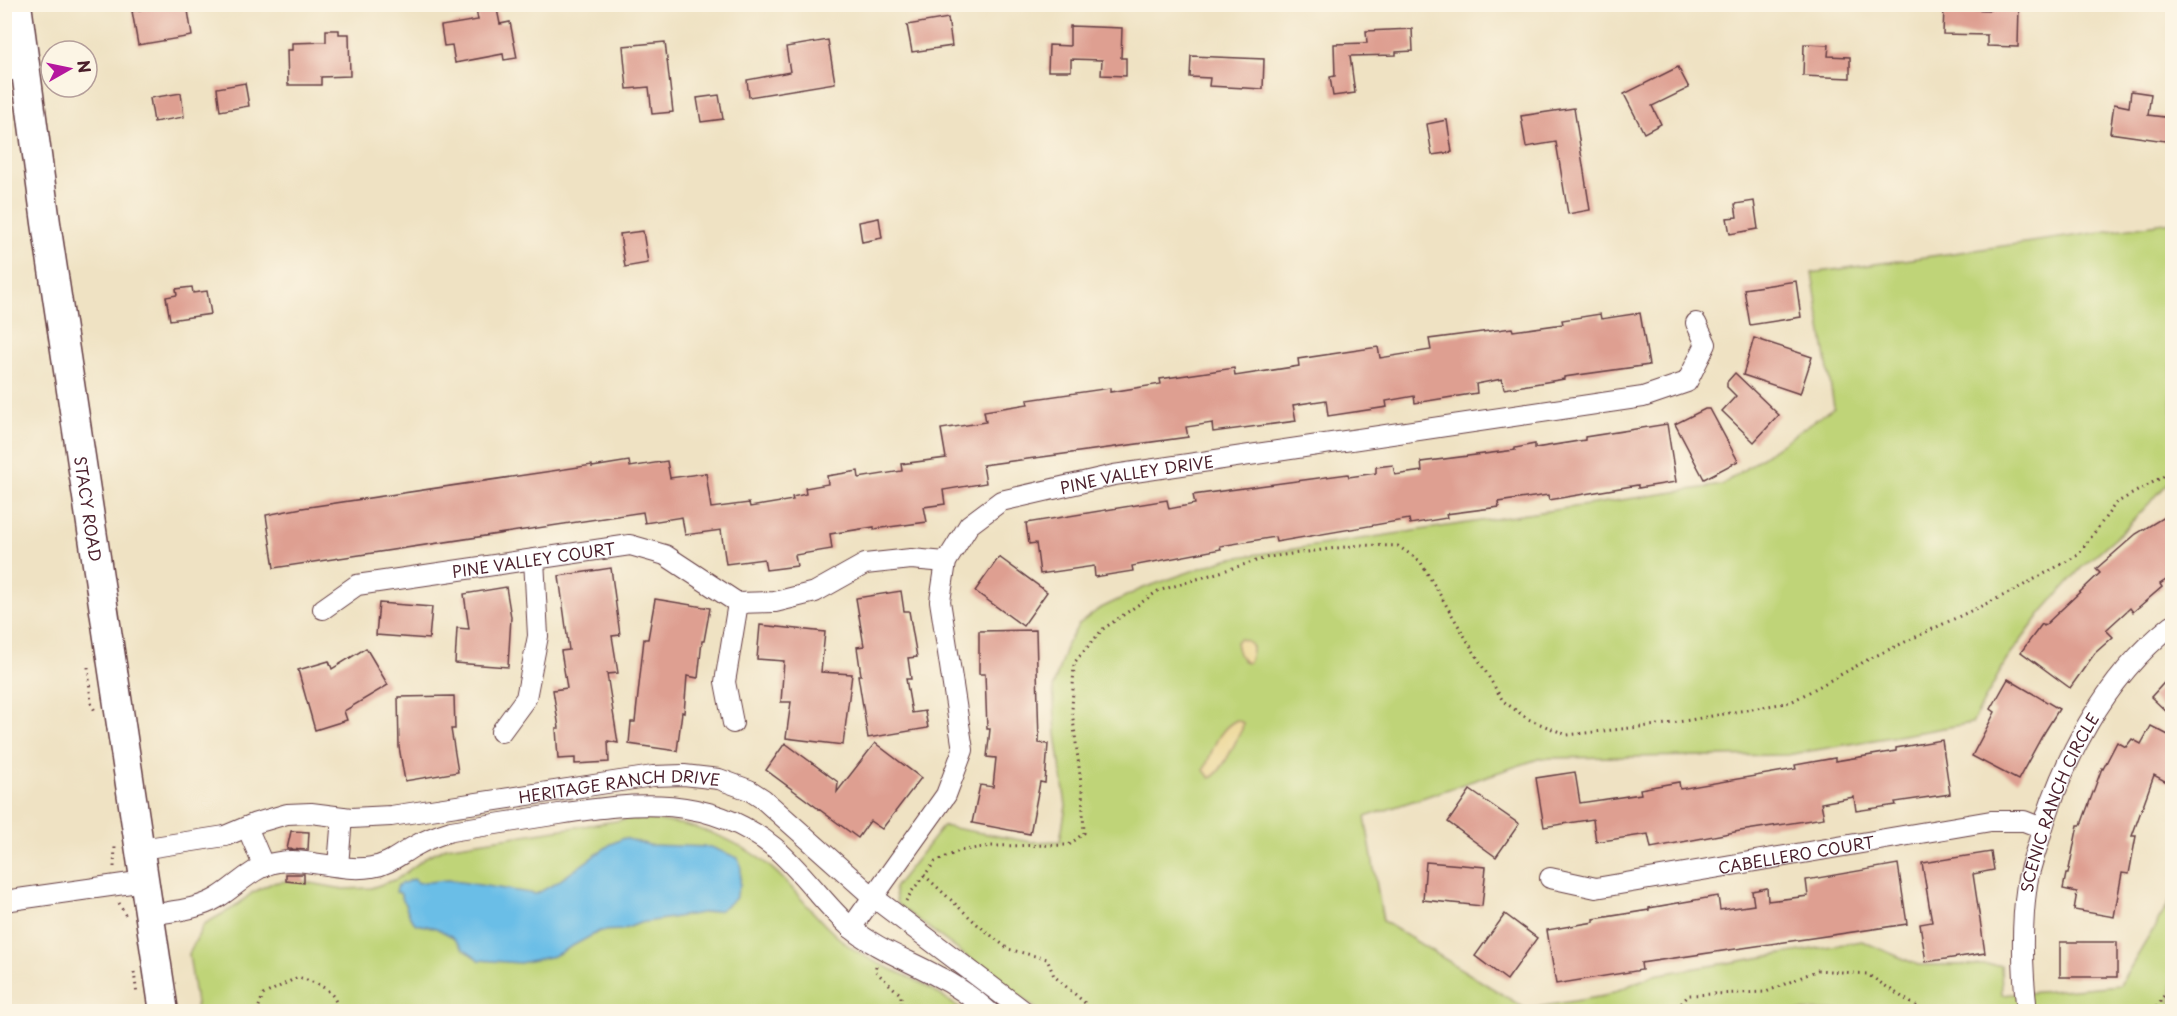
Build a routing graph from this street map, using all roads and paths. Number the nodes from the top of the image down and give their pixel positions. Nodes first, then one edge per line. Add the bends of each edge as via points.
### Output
1 (17, 4) edge
2 (15, 69) edge
3 (1696, 323) dead end
4 (2172, 455) edge
5 (534, 559) junction
6 (946, 562) junction
7 (738, 603) junction
8 (323, 609) dead end
9 (2172, 625) edge
10 (733, 723) dead end
11 (501, 732) dead end
12 (342, 817) junction
13 (247, 827) junction
14 (2042, 828) junction
15 (141, 849) junction
16 (338, 866) junction
17 (264, 867) junction
18 (924, 876) junction
19 (1550, 878) dead end
20 (145, 881) junction
21 (873, 897) junction
22 (4, 902) edge
23 (899, 914) junction
24 (150, 915) junction
25 (851, 928) junction
26 (878, 947) junction
27 (2172, 984) edge
28 (164, 1011) edge
29 (257, 1011) edge
30 (338, 1011) edge
31 (901, 1011) edge
32 (989, 1011) edge
33 (1025, 1011) edge
34 (1092, 1011) edge
35 (1673, 1011) edge
36 (1925, 1011) edge
37 (2027, 1011) edge
38 (2153, 1011) edge

1 - 2 main road, STACY ROAD
2 - 15 main road, STACY ROAD via 46,223
3 - 6 street, PINE VALLEY DRIVE via 1706,344 1687,382 1643,397 1114,475 1001,501 969,525
4 - 18 path via 2166,475 2116,503 2078,555 2013,591 1869,659 1791,702 1667,724 1567,735 1528,719 1503,701 1420,561 1398,546 1360,545 1269,557 1158,591 1103,629 1074,663 1072,711 1084,833 1069,845 990,846 959,851 935,862
5 - 7 street, PINE VALLEY COURT via 630,545 665,555
5 - 8 street, PINE VALLEY COURT via 357,585
5 - 11 street via 538,636 526,698
6 - 7 street via 911,559 865,564 815,592 775,602
6 - 21 street, PINE VALLEY DRIVE via 940,601 963,750 946,795
7 - 10 street via 725,682
9 - 14 street, SCENIC RANCH CIRCLE via 2121,675 2102,702 2061,776
12 - 13 street, HERITAGE RANCH DRIVE via 287,814
12 - 16 street
12 - 21 street, HERITAGE RANCH DRIVE via 413,814 653,776 700,776 732,783 763,799
13 - 15 street, HERITAGE RANCH DRIVE via 213,838
13 - 17 street
14 - 19 street, CABELLERO COURT via 2024,821 1991,821 1596,888
14 - 37 street, SCENIC RANCH CIRCLE via 2028,882 2024,917 2023,983
15 - 20 main road, STACY ROAD
16 - 17 street, HERITAGE RANCH DRIVE via 291,861
16 - 25 street, HERITAGE RANCH DRIVE via 380,866 425,840 451,831 618,805 662,804 718,817 759,837 791,864
17 - 24 street, HERITAGE RANCH DRIVE via 203,905
18 - 23 path
18 - 34 path via 1008,949 1047,959 1054,976
20 - 22 street
20 - 24 main road, STACY ROAD
21 - 23 street, HERITAGE RANCH DRIVE
21 - 25 street, PINE VALLEY DRIVE
23 - 33 street, HERITAGE RANCH DRIVE
24 - 28 main road, STACY ROAD
25 - 26 street, HERITAGE RANCH DRIVE
26 - 31 path via 875,971 901,994
26 - 32 street, HERITAGE RANCH DRIVE via 957,987
27 - 38 path
29 - 30 path via 262,995 298,977 325,986 338,1004
35 - 36 path via 1689,995 1766,992 1818,970 1867,974

